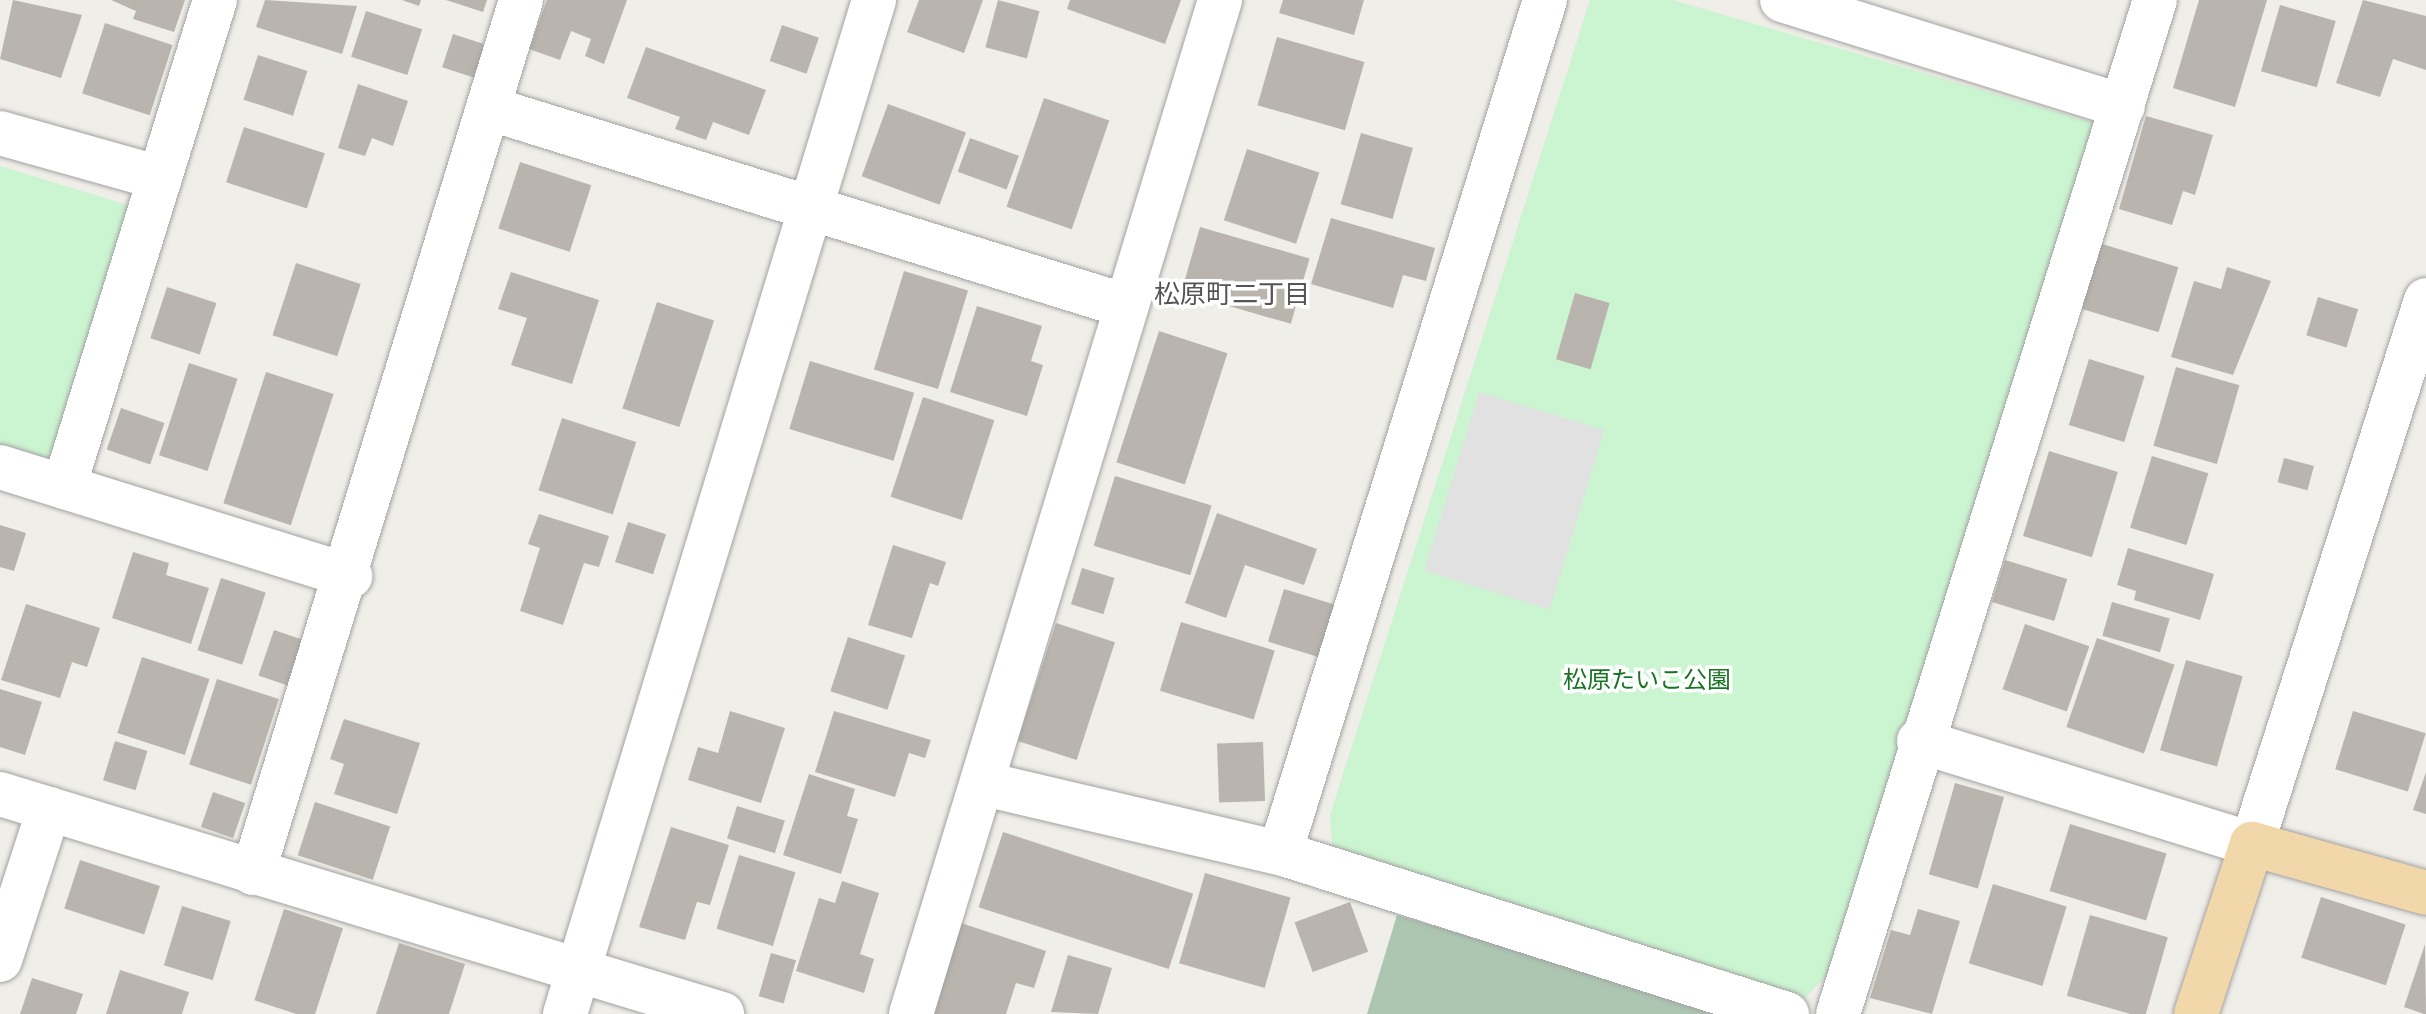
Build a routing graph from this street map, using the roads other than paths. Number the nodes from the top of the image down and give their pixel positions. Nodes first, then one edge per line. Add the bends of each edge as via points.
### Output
1 (215, 0) edge
2 (521, 0) edge
3 (874, 0) edge
4 (1220, 0) edge
5 (1545, 0) edge
6 (1782, 0) edge
7 (2155, 0) edge
8 (2123, 106) junction
9 (488, 108) junction
10 (0, 133) edge
11 (160, 178) junction
12 (810, 206) junction
13 (2426, 300) edge
14 (1123, 305) junction
15 (0, 467) edge
16 (64, 487) junction
17 (350, 576) junction
18 (1919, 741) junction
19 (985, 784) junction
20 (0, 794) edge
21 (49, 809) junction
22 (2252, 844) junction
23 (1280, 853) junction
24 (253, 873) junction
25 (2426, 893) edge
26 (0, 960) edge
27 (571, 994) edge
28 (722, 1014) edge
29 (911, 1014) edge
30 (1787, 1014) edge
31 (1838, 1014) edge
32 (2196, 1014) edge

1 - 11 street
2 - 9 street
3 - 12 street
4 - 14 street
5 - 23 street
6 - 8 street
7 - 8 street
8 - 18 street
9 - 12 street
9 - 17 street
10 - 11 street
11 - 16 street
12 - 14 street
12 - 27 street
13 - 22 street
14 - 19 street
15 - 16 street
16 - 17 street
17 - 24 street
18 - 22 street
18 - 31 street
19 - 23 street
19 - 29 street
20 - 21 street
21 - 24 street
21 - 26 street
22 - 25 main road
22 - 32 main road
23 - 30 street
24 - 27 street
27 - 28 street

